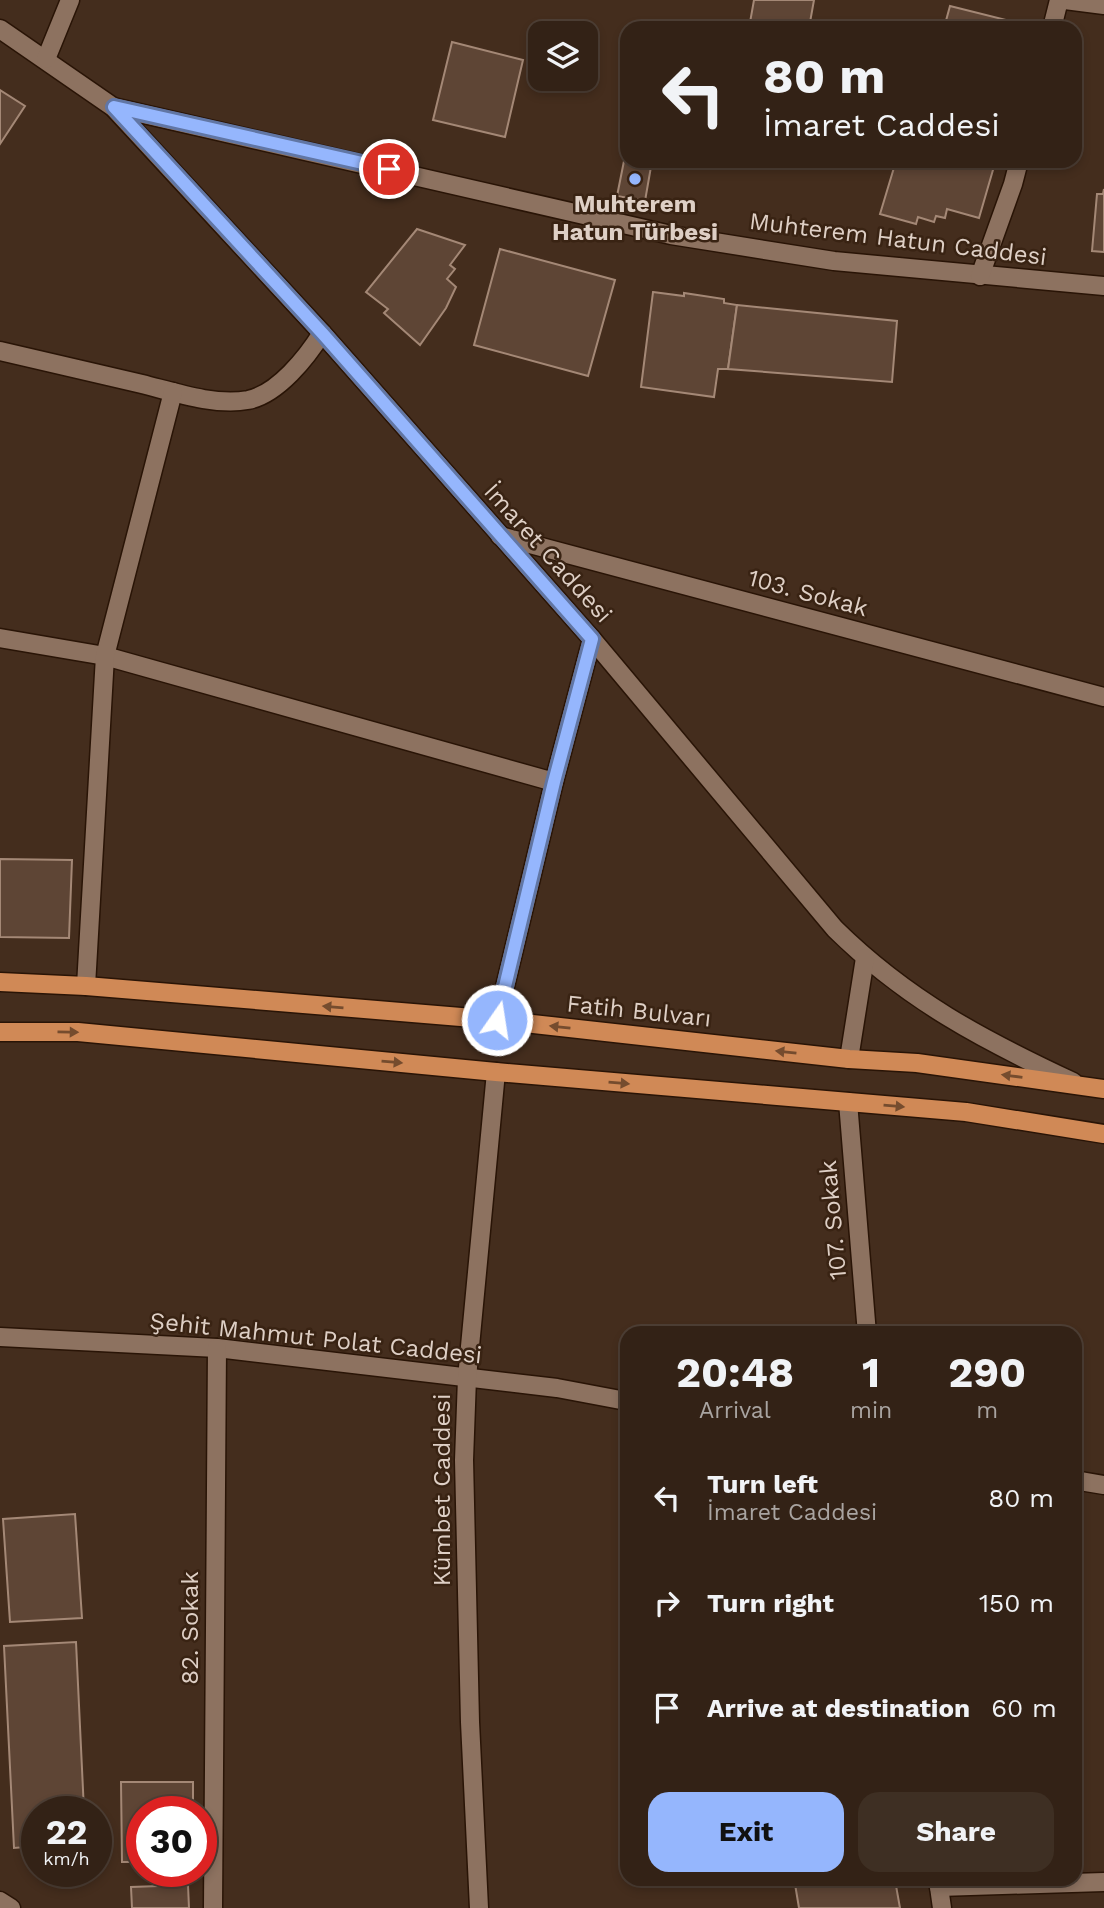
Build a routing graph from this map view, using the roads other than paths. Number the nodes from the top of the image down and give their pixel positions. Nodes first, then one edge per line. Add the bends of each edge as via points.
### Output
1 (71, 0) edge
2 (1059, 0) edge
3 (1065, 0) edge
4 (1104, 5) edge
5 (1054, 21) edge
6 (0, 29) edge
7 (46, 59) junction
8 (114, 107) junction
9 (1017, 168) edge
10 (980, 276) junction
11 (1104, 286) edge
12 (323, 334) junction
13 (0, 351) edge
14 (173, 392) junction
15 (500, 536) junction
16 (0, 638) edge
17 (592, 639) junction
18 (105, 656) junction
19 (1104, 697) edge
20 (554, 782) junction
21 (865, 958) junction
22 (0, 982) edge
23 (86, 986) junction
24 (497, 1020) junction
25 (0, 1032) edge
26 (849, 1059) junction
27 (496, 1072) junction
28 (1077, 1084) junction
29 (1104, 1089) edge
30 (848, 1102) junction
31 (1104, 1134) edge
32 (866, 1326) edge
33 (0, 1337) edge
34 (217, 1348) junction
35 (467, 1378) junction
36 (620, 1400) edge
37 (1082, 1481) edge
38 (1104, 1485) edge
39 (1082, 1882) edge
40 (1104, 1882) edge
41 (938, 1886) edge
42 (0, 1900) edge
43 (11, 1908) edge
44 (213, 1908) edge
45 (479, 1908) edge
46 (942, 1908) edge

1 - 7 street
2 - 5 street
3 - 4 street
6 - 7 street, İmaret Caddesi
7 - 8 street, İmaret Caddesi
8 - 10 street, Muhterem Hatun Caddesi via 671,235 834,261
8 - 12 street, İmaret Caddesi
9 - 10 street
10 - 11 street, Muhterem Hatun Caddesi
12 - 14 street via 304,361 277,385 249,400
12 - 15 street, İmaret Caddesi
13 - 14 street
14 - 18 street
15 - 17 street, İmaret Caddesi
15 - 19 street, 103. Sokak
16 - 18 street
17 - 20 street
17 - 21 street, İmaret Caddesi via 835,929
18 - 20 street
18 - 23 street
20 - 24 street
21 - 26 street
21 - 28 street, İmaret Caddesi via 958,1024
22 - 23 main road, Fatih Bulvarı
24 -> 23 main road, Fatih Bulvarı
26 -> 24 main road, Fatih Bulvarı
25 -> 27 main road via 78,1032
28 -> 26 main road, Fatih Bulvarı
27 -> 30 main road
27 - 35 street, Kümbet Caddesi
28 - 29 main road, Fatih Bulvarı
30 -> 31 main road via 966,1112
30 - 32 street, 107. Sokak
33 - 34 street, Şehit Mahmut Polat Caddesi
34 - 35 street, Şehit Mahmut Polat Caddesi
34 - 44 street, 82. Sokak
35 - 36 street, Şehit Mahmut Polat Caddesi
35 - 45 street, Kümbet Caddesi via 464,1460
37 - 38 street
39 - 40 street
41 - 46 street
42 - 43 street

